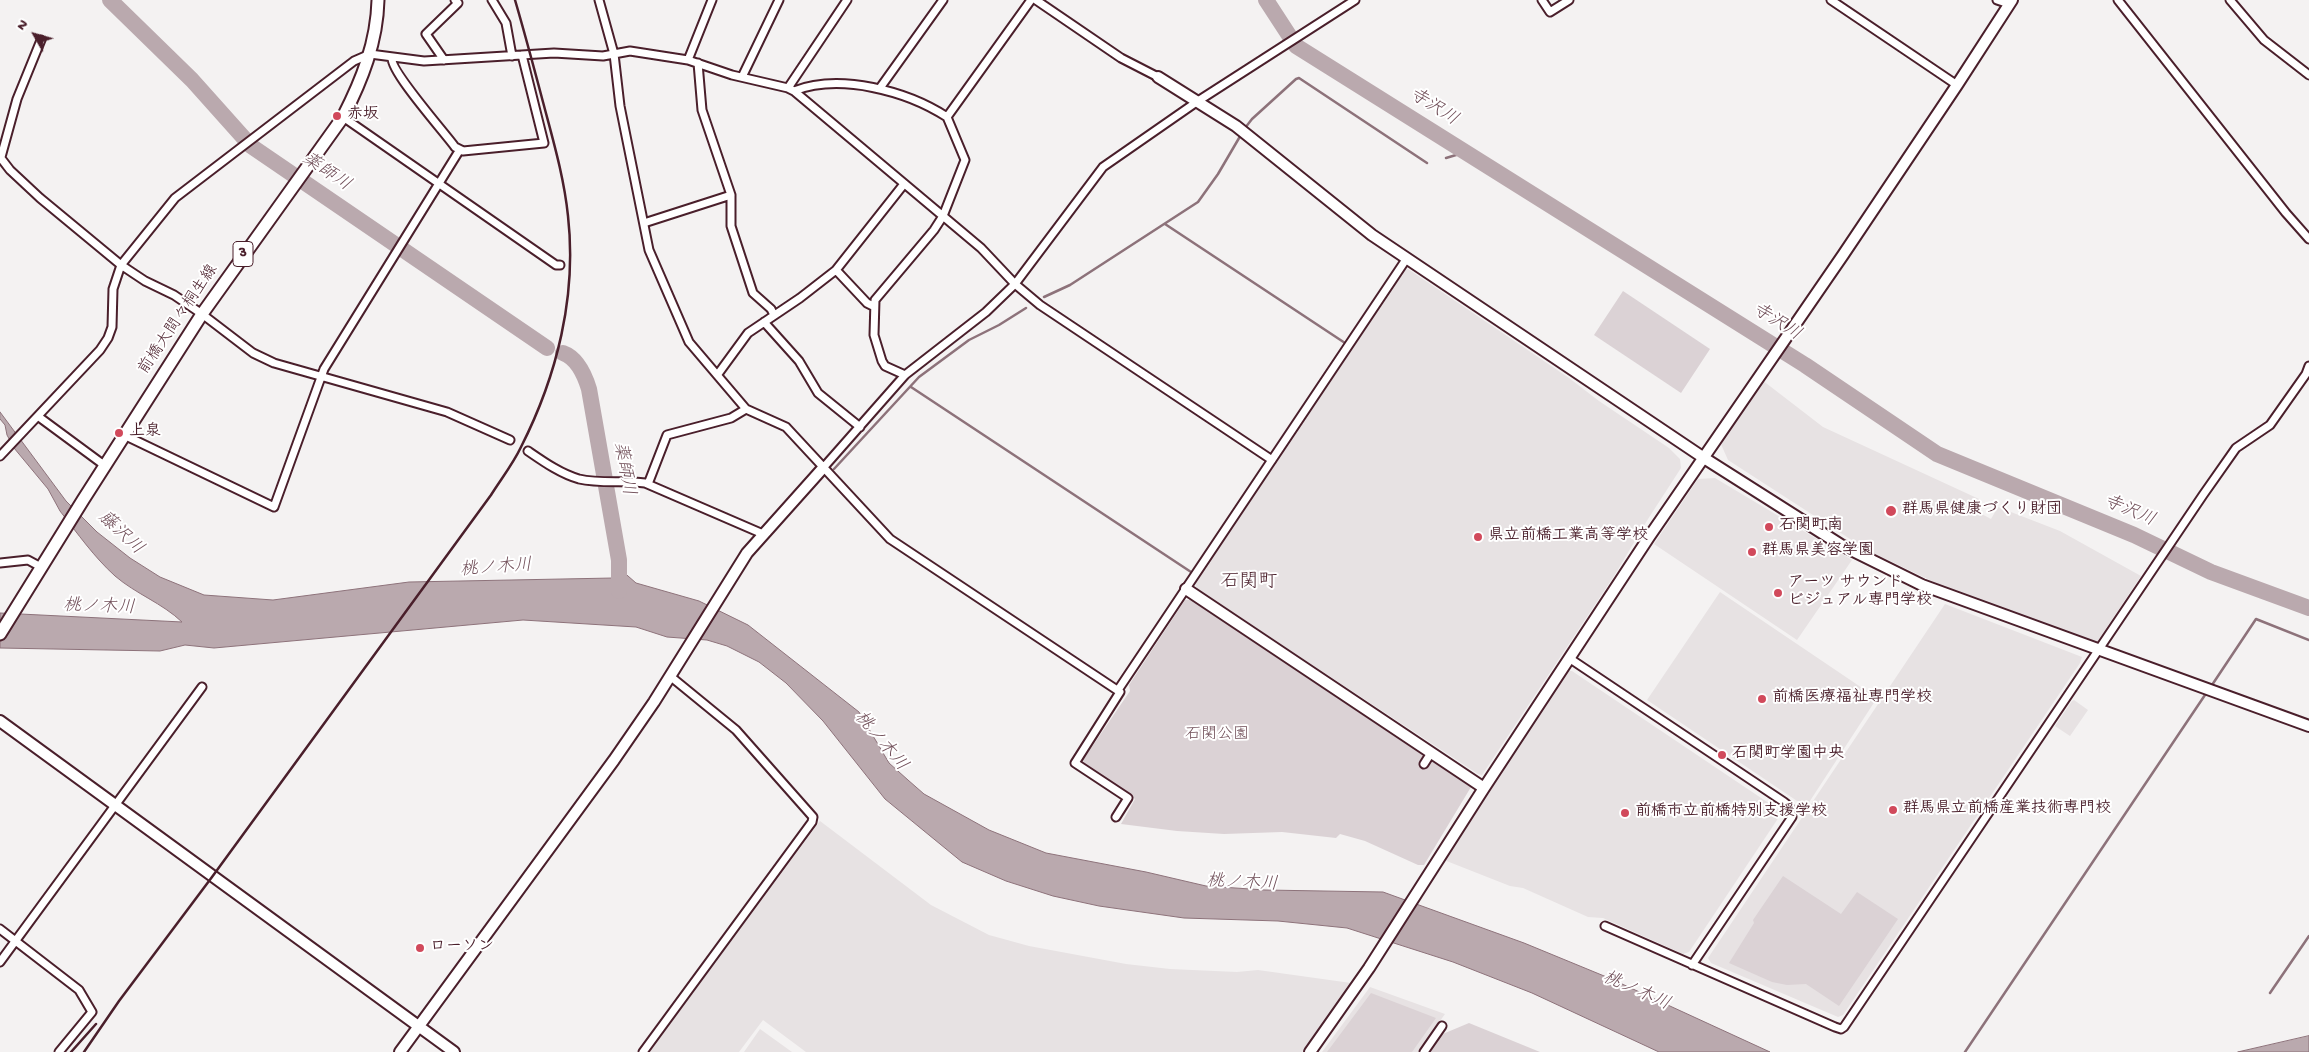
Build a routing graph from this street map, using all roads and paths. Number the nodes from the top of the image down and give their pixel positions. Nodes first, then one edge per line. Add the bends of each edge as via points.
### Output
1 (378, 0) edge
2 (455, 0) edge
3 (492, 0) edge
4 (599, 0) edge
5 (712, 0) edge
6 (779, 0) edge
7 (847, 0) edge
8 (943, 0) edge
9 (1031, 0) edge
10 (1036, 0) edge
11 (1355, 0) edge
12 (1542, 0) edge
13 (1569, 0) edge
14 (1831, 0) edge
15 (1997, 0) edge
16 (2118, 0) edge
17 (2230, 0) edge
18 (2010, 2) edge
19 (41, 40) dead end
20 (370, 54) junction
21 (614, 54) junction
22 (522, 55) junction
23 (512, 56) junction
24 (392, 57) junction
25 (444, 60) junction
26 (688, 60) junction
27 (698, 63) junction
28 (2309, 75) edge
29 (742, 77) junction
30 (1158, 77) joint
31 (1958, 86) junction
32 (880, 88) junction
33 (791, 90) junction
34 (1198, 101) junction
35 (343, 117) junction
36 (947, 118) junction
37 (459, 151) junction
38 (0, 157) edge
39 (904, 184) junction
40 (440, 185) junction
41 (731, 195) junction
42 (943, 216) junction
43 (644, 223) junction
44 (2309, 239) edge
45 (1407, 258) junction
46 (121, 265) junction
47 (560, 265) dead end
48 (836, 270) junction
49 (1015, 284) junction
50 (873, 306) junction
51 (202, 314) junction
52 (774, 316) junction
53 (764, 322) junction
54 (2309, 366) edge
55 (718, 374) junction
56 (905, 375) junction
57 (321, 376) junction
58 (746, 409) junction
59 (39, 417) junction
60 (860, 427) junction
61 (124, 435) junction
62 (510, 440) dead end
63 (528, 451) dead end
64 (0, 456) edge
65 (1704, 458) junction
66 (1272, 460) junction
67 (104, 465) junction
68 (823, 468) junction
69 (648, 484) junction
70 (763, 534) junction
71 (0, 563) edge
72 (41, 567) junction
73 (1186, 589) junction
74 (0, 634) edge
75 (2097, 650) junction
76 (1569, 658) junction
77 (673, 672) junction
78 (202, 687) dead end
79 (1118, 690) junction
80 (0, 721) edge
81 (2309, 726) edge
82 (1431, 752) junction
83 (1424, 764) dead end
84 (1484, 788) junction
85 (115, 805) junction
86 (1116, 817) dead end
87 (1605, 926) dead end
88 (0, 929) edge
89 (16, 940) junction
90 (0, 962) edge
91 (1692, 964) junction
92 (420, 1026) junction
93 (1442, 1026) dead end
94 (60, 1052) edge
95 (400, 1052) edge
96 (454, 1052) edge
97 (643, 1052) edge
98 (1310, 1052) edge
99 (1424, 1052) edge

1 - 20 main road, 前橋大間々桐生線 / 3 via 378,20
2 - 25 street via 458,3 426,34
3 - 23 street via 506,23
4 - 21 street
5 - 26 street
6 - 29 street
7 - 33 street
8 - 32 street
9 - 36 street
10 - 30 street via 1121,58
11 - 34 street
12 - 13 street via 1550,12
14 - 31 street
15 - 18 street
16 - 44 street
17 - 28 street via 2264,40
18 - 31 street
19 - 38 street via 17,100
20 - 24 street
20 - 35 main road, 前橋大間々桐生線 / 3
20 - 46 street via 354,61 186,188
21 - 22 street
21 - 26 street via 630,51
21 - 43 street via 620,106
22 - 23 street
22 - 37 street via 544,143
23 - 25 street
24 - 25 street via 424,62
24 - 37 street via 392,65 401,80
26 - 27 street
27 - 29 street
27 - 41 street via 702,110
29 - 33 street
30 - 34 street
31 - 65 street
32 - 33 street via 834,84
32 - 36 street
33 - 39 street
34 - 45 street via 1275,155 1372,235
34 - 49 street via 1103,167
35 - 40 street
35 - 51 main road, 前橋大間々桐生線 / 3
36 - 42 street via 965,160
37 - 40 street
38 - 46 street via 40,198
39 - 42 street
39 - 48 street
40 - 47 street
40 - 57 street
41 - 43 street
41 - 52 street via 731,226 753,293
42 - 49 street via 981,248
42 - 50 street
43 - 55 street via 649,250 690,342
45 - 65 street
45 - 66 street
46 - 51 street
46 - 59 street via 113,289 112,327 108,338
48 - 50 street
48 - 52 street
49 - 56 street via 986,312
49 - 66 street via 1040,305
50 - 56 street via 874,335 882,362
51 - 57 street via 253,353 274,363
51 - 61 main road, 前橋大間々桐生線 / 3
52 - 53 street
53 - 55 street via 748,333
53 - 60 street via 799,361 818,393
54 - 75 street via 2270,425 2236,448
55 - 58 street
56 - 60 street
57 - 61 street via 274,507
57 - 62 street via 447,412
58 - 68 street via 786,427
58 - 69 street via 731,418 667,435
59 - 64 street
59 - 67 street
60 - 68 street
61 - 67 main road, 前橋大間々桐生線 / 3
63 - 69 street via 572,476
65 - 75 street via 1841,545 1882,566 1922,585
65 - 76 street
66 - 73 street
67 - 72 main road, 前橋大間々桐生線 / 3
68 - 70 street
68 - 79 street via 890,539
69 - 70 street
70 - 77 street via 727,583
71 - 72 street via 28,560
72 - 74 main road, 3
73 - 79 street
73 - 82 street
75 - 81 street
75 - 91 street via 1844,1026 1838,1028
76 - 84 street
76 - 91 street via 1784,802 1792,812
77 - 92 street via 614,760
77 - 97 street via 736,730 813,817
78 - 85 street
79 - 86 street via 1120,694 1075,763 1128,798
80 - 85 street
82 - 83 street
82 - 84 street
84 - 98 street via 1374,960
85 - 89 street
85 - 92 street
87 - 91 street
88 - 89 street
89 - 90 street
89 - 94 street via 79,990 92,1012
92 - 95 street
92 - 96 street
93 - 99 street

